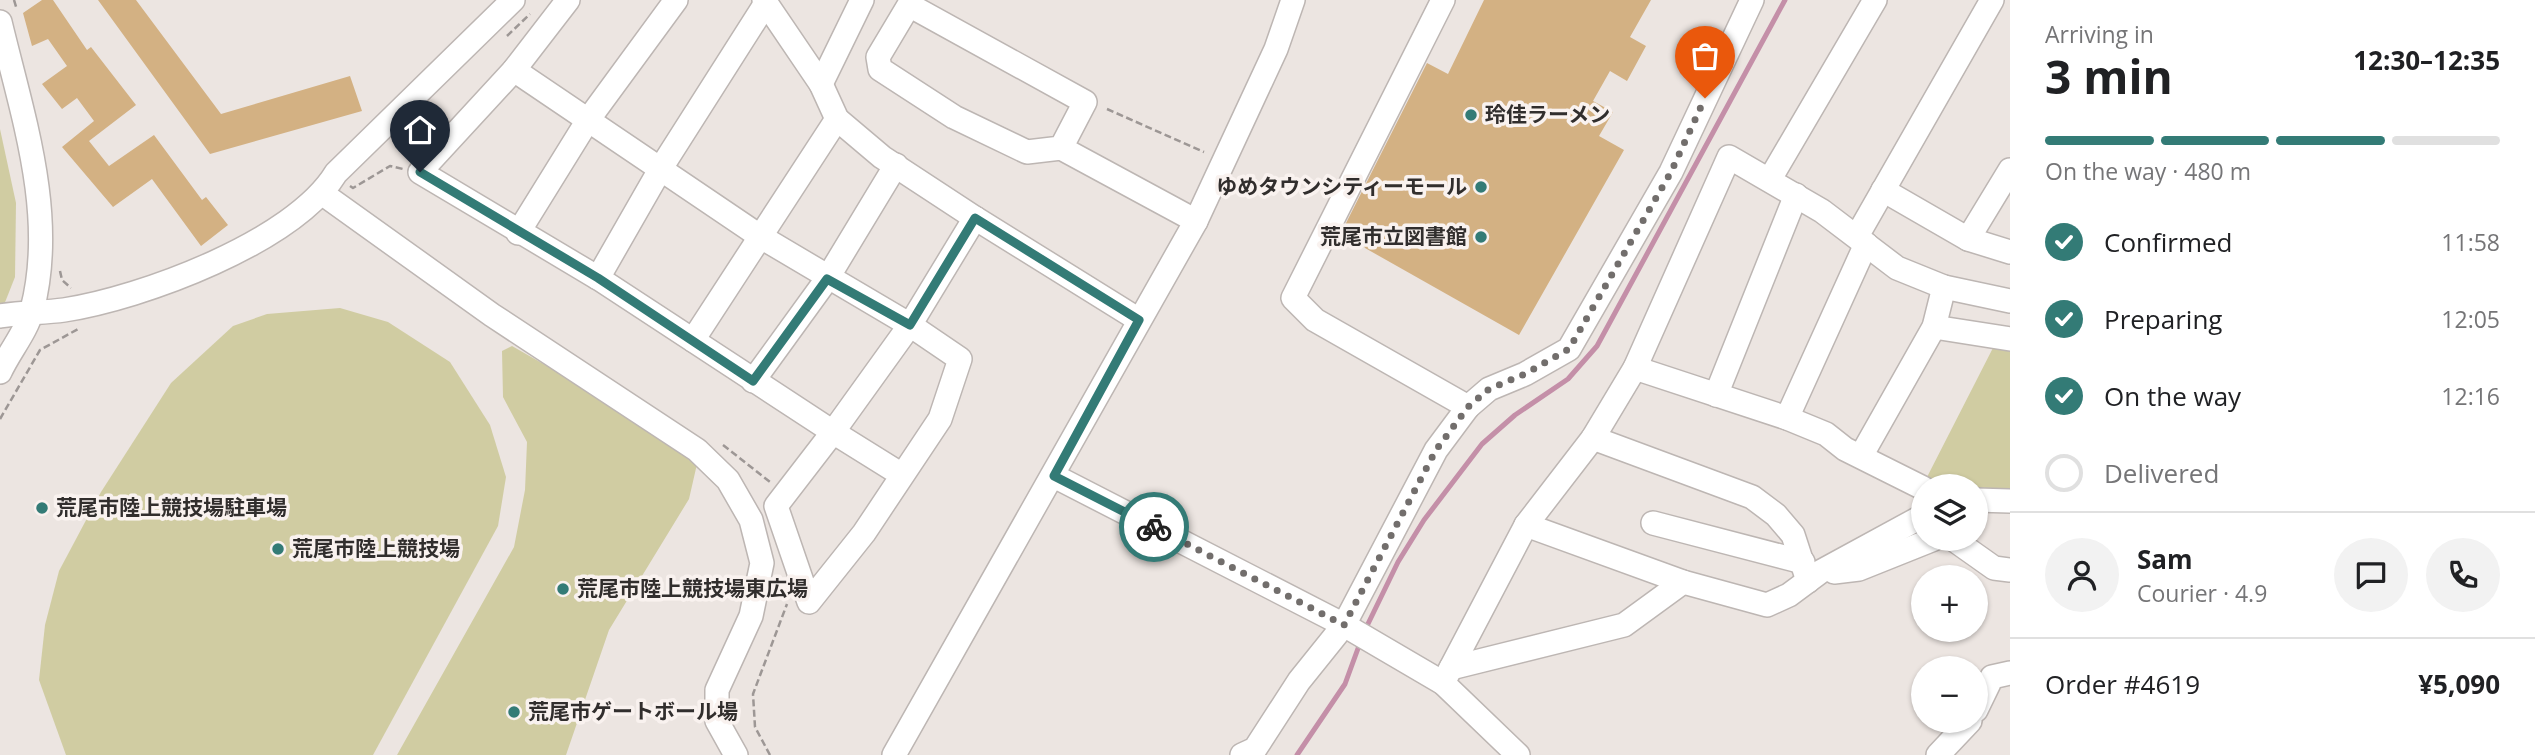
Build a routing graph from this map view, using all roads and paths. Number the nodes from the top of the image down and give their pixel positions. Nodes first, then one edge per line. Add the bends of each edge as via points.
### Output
1 (14, 0) edge
2 (513, 0) edge
3 (568, 0) edge
4 (676, 0) edge
5 (862, 0) edge
6 (1293, 0) edge
7 (1443, 0) edge
8 (1752, 0) edge
9 (1875, 0) edge
10 (1992, 0) edge
11 (765, 1) edge
12 (9, 17) edge
13 (514, 70) junction
14 (821, 84) junction
15 (1107, 109) dead end
16 (837, 119) junction
17 (588, 120) junction
18 (1061, 148) junction
19 (1211, 155) dead end
20 (896, 165) junction
21 (662, 169) junction
22 (2010, 170) edge
23 (420, 172) junction
24 (336, 173) junction
25 (1770, 179) junction
26 (1883, 190) junction
27 (323, 194) junction
28 (1796, 195) junction
29 (975, 218) junction
30 (1196, 221) junction
31 (518, 233) junction
32 (761, 237) junction
33 (1968, 239) junction
34 (1862, 240) junction
35 (2010, 252) edge
36 (59, 266) dead end
37 (598, 278) junction
38 (827, 279) junction
39 (1944, 287) junction
40 (76, 292) dead end
41 (2010, 301) edge
42 (32, 313) junction
43 (0, 316) edge
44 (1139, 320) junction
45 (910, 325) junction
46 (1934, 327) junction
47 (693, 340) junction
48 (2010, 340) edge
49 (1635, 368) junction
50 (0, 372) edge
51 (753, 381) junction
52 (1716, 395) junction
53 (1468, 407) junction
54 (1787, 418) junction
55 (833, 432) junction
56 (1593, 438) junction
57 (718, 442) dead end
58 (1861, 456) junction
59 (902, 475) junction
60 (1054, 476) junction
61 (1911, 482) edge
62 (771, 494) dead end
63 (1988, 500) edge
64 (2010, 501) edge
65 (1911, 522) edge
66 (1653, 523) dead end
67 (1527, 526) junction
68 (1911, 548) edge
69 (1970, 551) edge
70 (2010, 570) edge
71 (1810, 572) junction
72 (1683, 582) junction
73 (789, 600) dead end
74 (1347, 627) junction
75 (2010, 673) edge
76 (1447, 676) junction
77 (1988, 685) edge
78 (1959, 733) edge
79 (736, 755) edge
80 (770, 755) edge
81 (894, 755) edge
82 (1242, 755) edge
83 (1518, 755) edge
84 (1938, 755) edge

1 - 12 path
2 - 24 street
3 - 13 street
4 - 17 street
5 - 14 street
6 - 30 street via 1276,50
7 - 53 street via 1293,298 1315,320
8 - 53 street via 1671,172 1569,349 1489,389
9 - 25 street
10 - 26 street
11 - 14 street
11 - 21 street
12 - 42 street via 38,192 38,275
13 - 17 street
13 - 23 street
14 - 16 street
15 - 19 path
16 - 20 street
16 - 32 street
17 - 21 street
17 - 31 street
18 - 18 street via 1027,152 954,117 880,69 878,57 909,5 1085,102
18 - 30 street
20 - 29 street
20 - 38 street
21 - 32 street
21 - 37 street
22 - 33 street
23 - 24 path via 390,166 353,188
23 - 31 street
24 - 27 street
25 - 28 street
25 - 49 street via 1729,157
26 - 33 street
26 - 34 street
27 - 42 street via 264,237 170,282 66,310
27 - 79 street via 492,315 697,450 727,480 751,520 762,563 751,616 717,690 717,722
28 - 34 street
28 - 52 street
29 - 44 street
29 - 45 street
30 - 44 street
31 - 37 street
32 - 38 street
32 - 47 street
33 - 35 street
34 - 39 street via 1897,268
34 - 54 street
36 - 40 path via 62,280
37 - 47 street
38 - 45 street
38 - 51 street
39 - 41 street
39 - 46 street
42 - 43 street
42 - 50 street
44 - 60 street
45 - 55 street
45 - 59 street via 960,359 940,419
46 - 48 street
46 - 58 street
47 - 51 street
49 - 52 street
49 - 56 street
51 - 55 street
52 - 54 street
53 - 74 street via 1436,450
54 - 58 street via 1826,434
55 - 59 street
55 - 59 street via 776,506 809,602 864,533
56 - 67 street
56 - 71 street via 1752,496 1793,535
57 - 62 path via 770,482
58 - 61 street
60 - 74 street
60 - 81 street
63 - 64 street
65 - 71 street
66 - 71 street
67 - 72 street
67 - 76 street
68 - 71 street via 1859,569
69 - 70 street via 1994,568
71 - 72 street via 1790,595 1767,605
72 - 76 street via 1624,625
73 - 80 path via 753,694 755,727
74 - 76 street via 1405,661
74 - 82 street via 1299,681 1255,749
75 - 77 street via 1992,677
76 - 83 street
78 - 84 street

